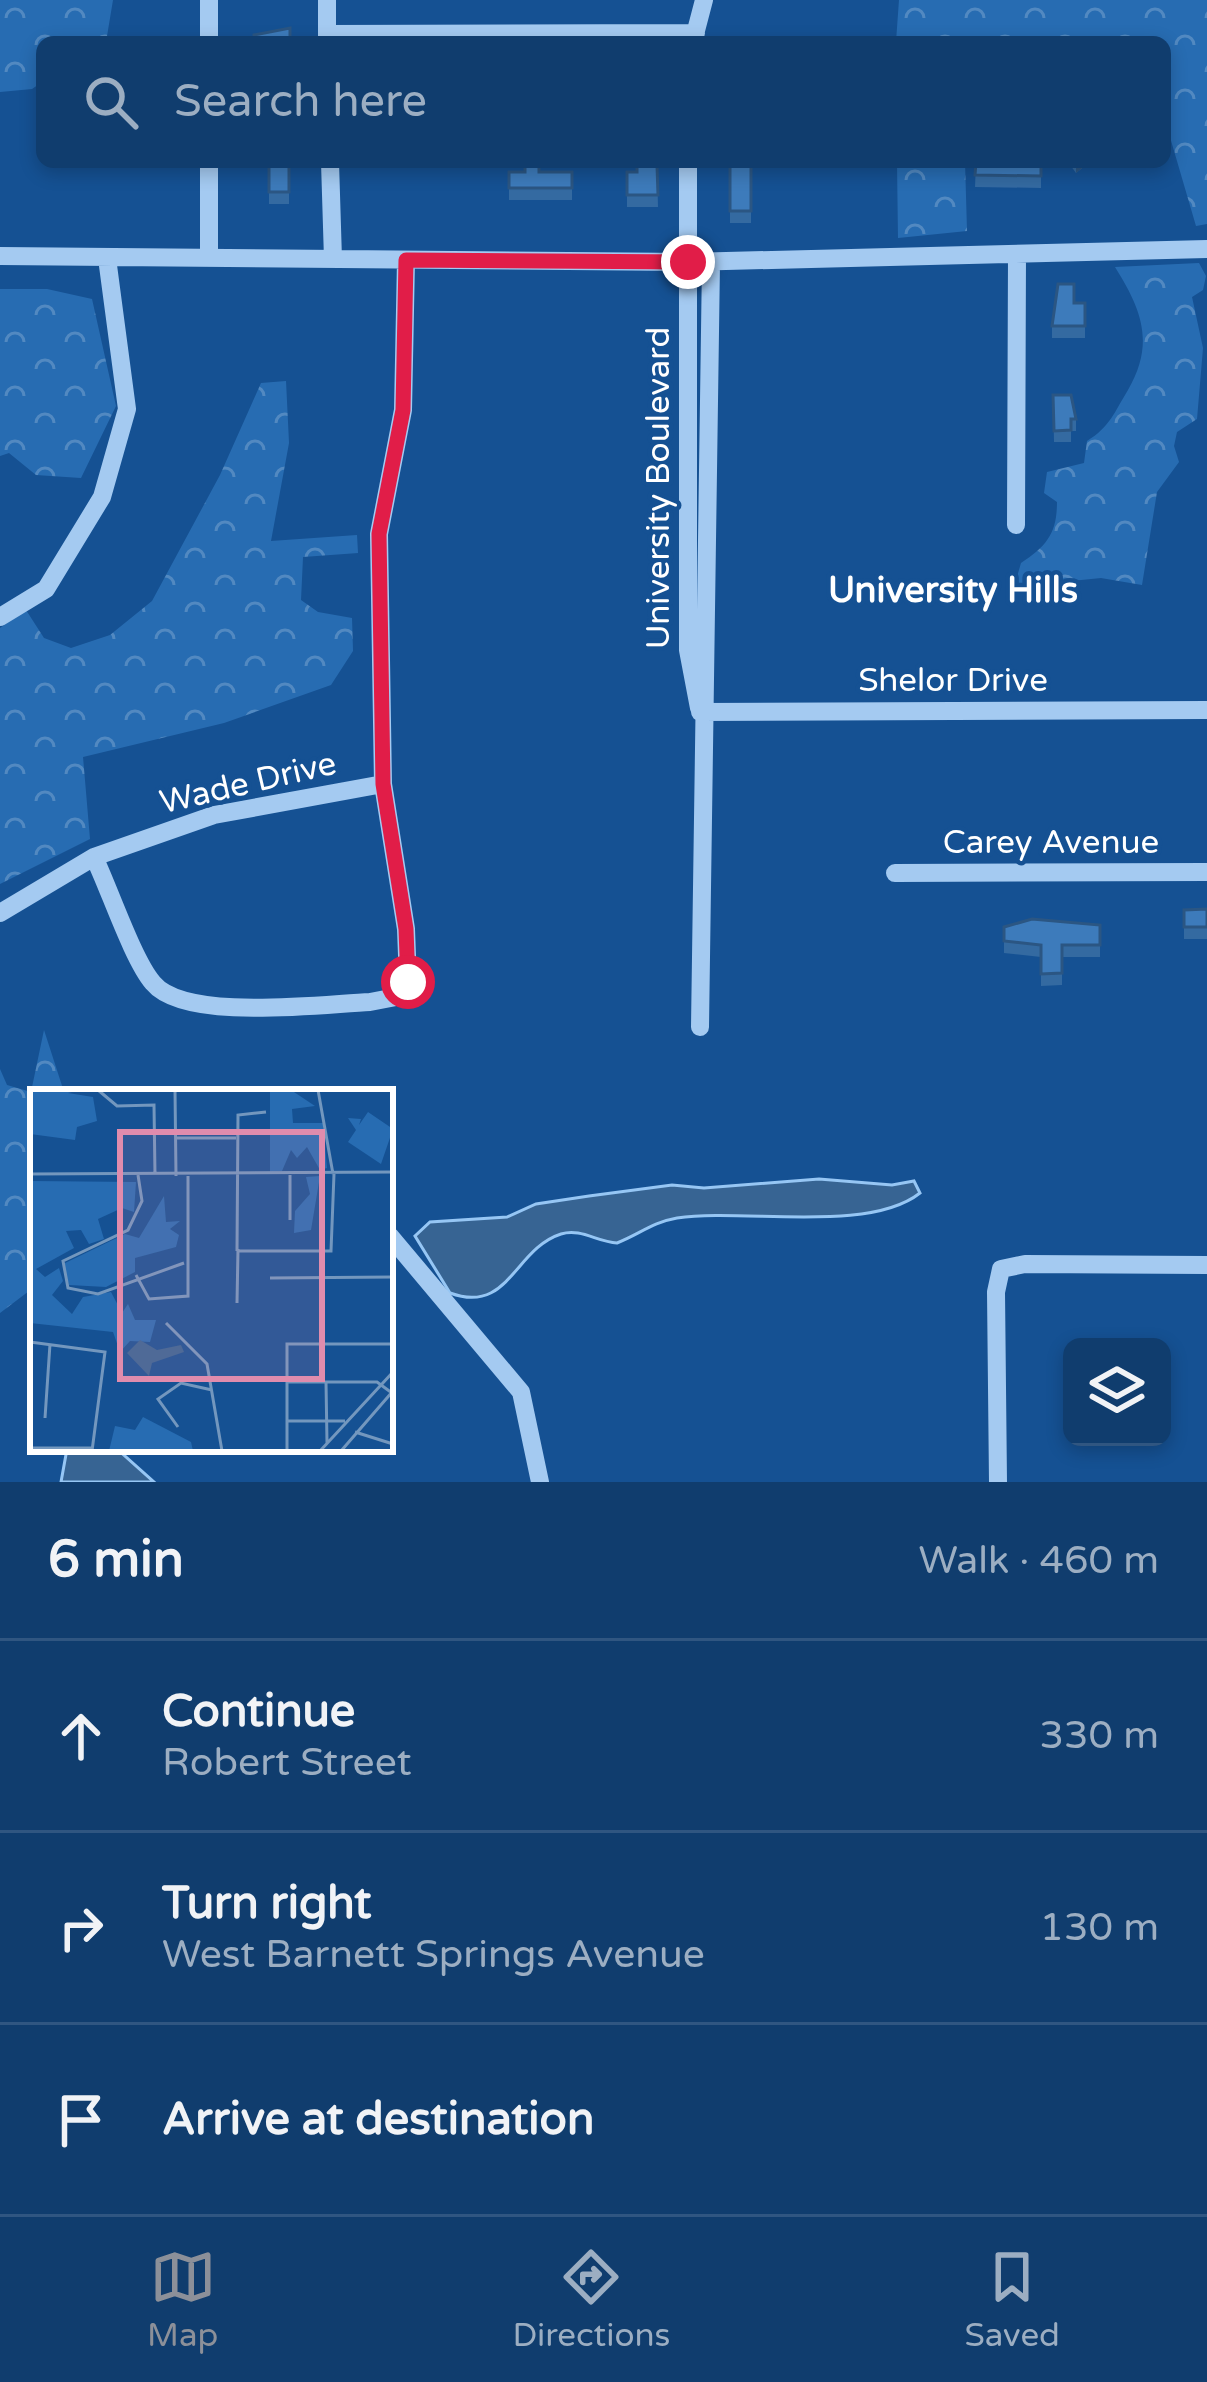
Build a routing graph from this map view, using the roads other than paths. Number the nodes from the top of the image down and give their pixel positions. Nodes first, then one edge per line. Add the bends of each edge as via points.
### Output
1 (209, 0) edge
2 (326, 0) edge
3 (704, 0) edge
4 (209, 36) edge
5 (327, 36) edge
6 (694, 36) edge
7 (209, 168) edge
8 (330, 168) edge
9 (688, 168) edge
10 (1207, 249) edge
11 (1017, 255) junction
12 (0, 256) edge
13 (209, 256) junction
14 (107, 258) junction
15 (333, 259) junction
16 (406, 260) junction
17 (688, 262) junction
18 (711, 262) junction
19 (1016, 525) dead end
20 (0, 617) edge
21 (1207, 710) edge
22 (700, 712) junction
23 (383, 784) junction
24 (94, 857) junction
25 (1207, 872) edge
26 (896, 873) dead end
27 (0, 913) edge
28 (700, 1027) dead end
29 (393, 1240) edge
30 (1207, 1265) edge
31 (540, 1482) edge
32 (998, 1482) edge

1 - 4 street
2 - 5 street
3 - 6 street
7 - 13 street
8 - 15 street
9 - 17 street, University Boulevard
10 - 11 street
11 - 18 street
11 - 19 street
12 - 14 street
13 - 14 street
13 - 15 street
14 - 20 street via 127,409 102,497 46,589
15 - 16 street
16 - 17 street
16 - 23 street via 403,410 379,534
17 - 18 street
17 - 22 street, University Boulevard via 688,650
18 - 22 street, University Boulevard via 710,630
21 - 22 street, Shelor Drive
22 - 28 street, University Boulevard
23 - 24 street, Wade Drive via 214,815
23 - 24 street via 406,929 408,982 396,997 205,1006 173,997 153,984
24 - 27 street, Wade Drive
25 - 26 street, Carey Avenue
29 - 31 street via 521,1392
30 - 32 street via 1001,1269

